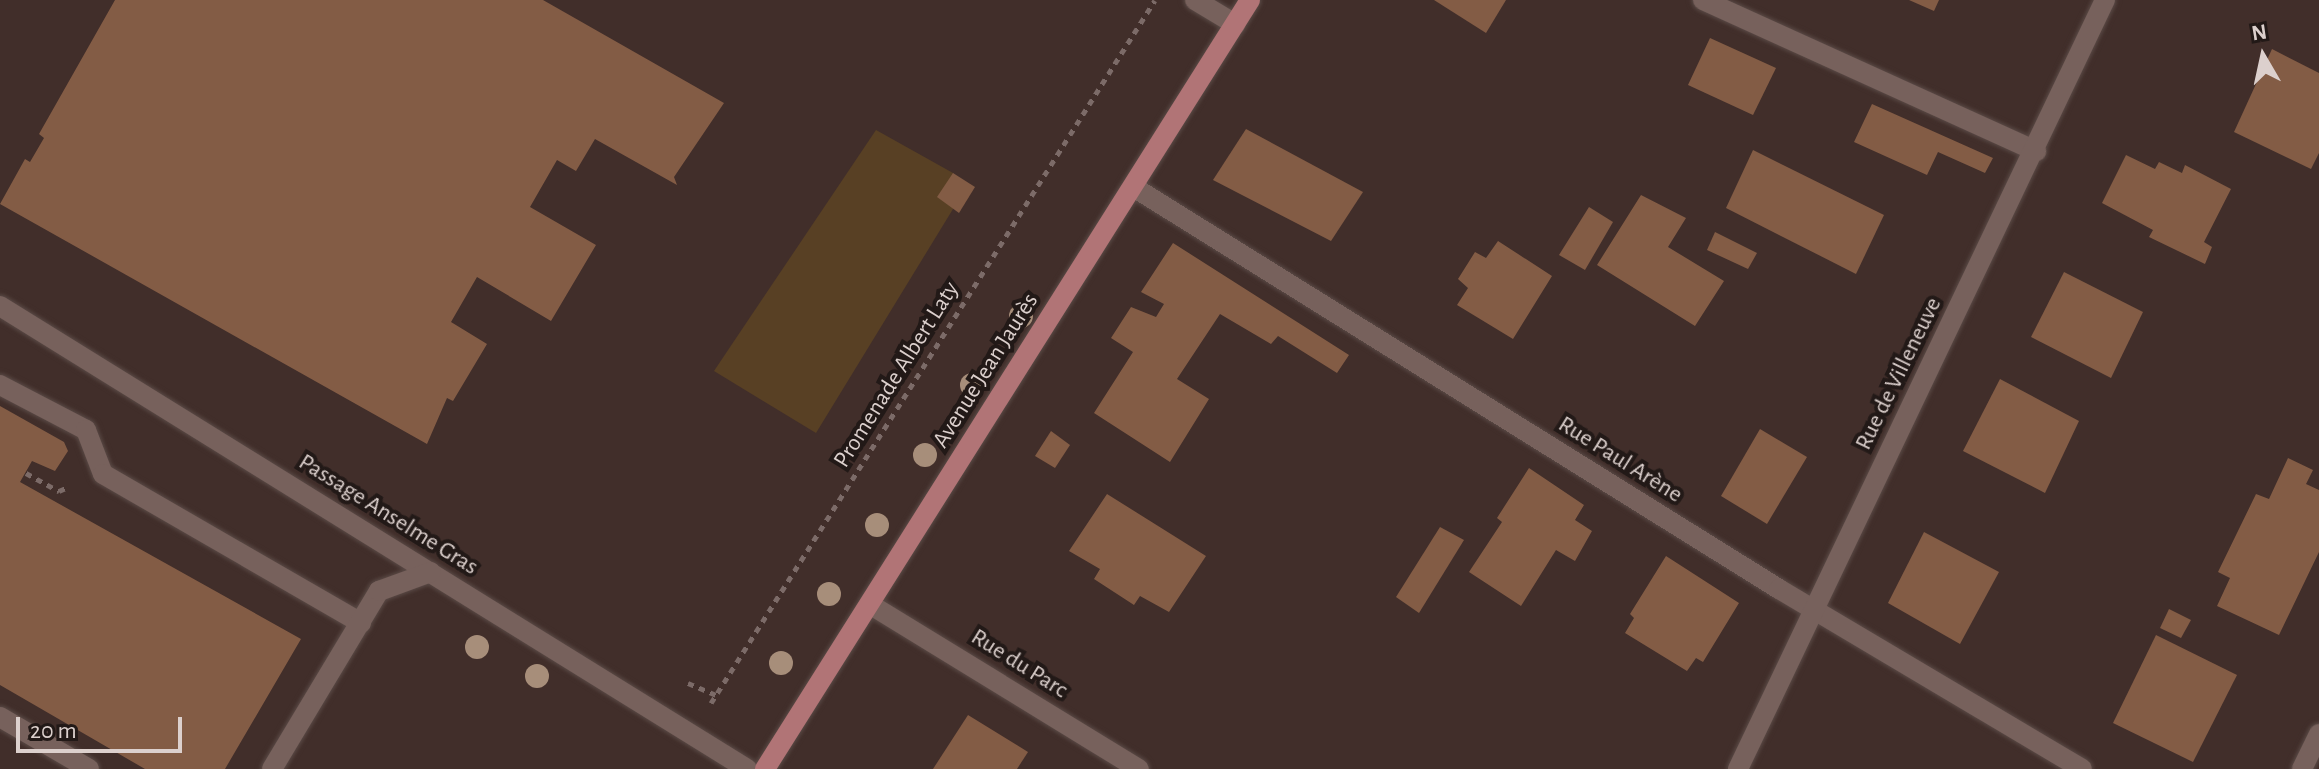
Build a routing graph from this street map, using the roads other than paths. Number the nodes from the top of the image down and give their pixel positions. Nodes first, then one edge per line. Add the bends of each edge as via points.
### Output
1 (1195, 0) edge
2 (1250, 0) edge
3 (1703, 0) edge
4 (2105, 0) edge
5 (1235, 24) junction
6 (2036, 151) junction
7 (1135, 188) junction
8 (0, 306) edge
9 (0, 385) edge
10 (431, 572) junction
11 (871, 605) junction
12 (1814, 610) junction
13 (361, 623) junction
14 (0, 717) edge
15 (2319, 734) edge
16 (89, 769) edge
17 (272, 769) edge
18 (747, 769) edge
19 (765, 769) edge
20 (1139, 769) edge
21 (1738, 769) edge
22 (2082, 769) edge
23 (2302, 769) edge

1 - 5 street
2 - 5 main road, Avenue Jean Jaurès
3 - 6 street
4 - 6 street, Rue de Villeneuve
5 - 7 main road, Avenue Jean Jaurès
6 - 12 street, Rue de Villeneuve
7 - 11 main road, Avenue Jean Jaurès
7 - 12 street, Rue Paul Arène
8 - 10 street, Passage Anselme Gras
9 - 13 street via 86,430 103,474
10 - 13 street via 379,591
10 - 18 street, Passage Anselme Gras
11 - 19 main road, Avenue Jean Jaurès
11 - 20 street, Rue du Parc
12 - 21 street, Rue de Villeneuve
12 - 22 street, Rue Paul Arène
13 - 17 street
14 - 16 street
15 - 23 street

